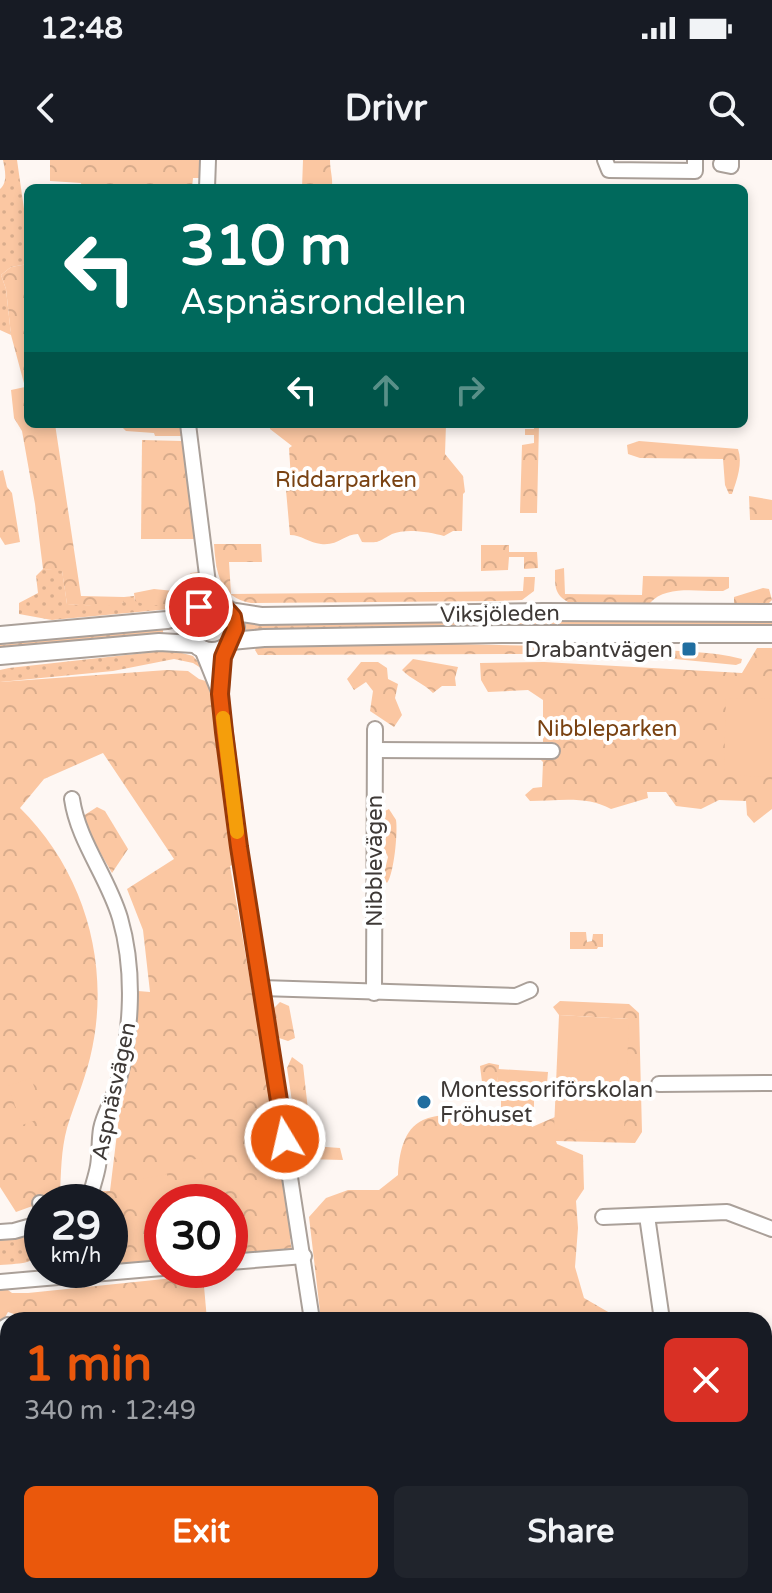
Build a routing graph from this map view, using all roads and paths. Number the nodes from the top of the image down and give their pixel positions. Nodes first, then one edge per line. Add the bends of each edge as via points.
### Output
1 (208, 160) edge
2 (605, 160) edge
3 (695, 160) edge
4 (207, 184) edge
5 (189, 428) edge
6 (208, 583) junction
7 (227, 609) junction
8 (196, 610) junction
9 (772, 612) edge
10 (0, 635) edge
11 (772, 637) edge
12 (229, 644) junction
13 (198, 646) junction
14 (0, 656) edge
15 (220, 694) junction
16 (375, 729) dead end
17 (375, 750) junction
18 (552, 751) dead end
19 (72, 799) dead end
20 (261, 988) junction
21 (530, 990) dead end
22 (374, 993) junction
23 (772, 1083) edge
24 (659, 1084) dead end
25 (94, 1184) edge
26 (647, 1216) junction
27 (603, 1217) dead end
28 (24, 1228) edge
29 (772, 1229) edge
30 (0, 1232) edge
31 (304, 1256) junction
32 (248, 1261) edge
33 (24, 1278) edge
34 (0, 1282) edge
35 (311, 1312) edge
36 (661, 1312) edge

1 - 4 street
2 - 3 street via 609,170 695,171
5 - 6 street
6 - 7 street
6 - 8 street
7 - 8 main road via 208,604
7 - 9 main road, Viksjöleden via 261,616
7 - 12 main road via 235,629
8 - 10 main road via 167,620
8 - 13 main road via 188,625
11 - 12 main road, Viksjöleden via 470,634 264,638
12 - 13 main road via 219,650
12 - 15 street
13 - 14 main road via 159,642
13 - 15 street
15 - 20 street
16 - 17 street, Nibblevägen
17 - 18 street
17 - 22 street, Nibblevägen
19 - 25 street, Aspnäsvägen via 74,815 120,919 129,972 126,1043 118,1084 101,1127
20 - 22 street
20 - 31 street
21 - 22 street via 516,996
23 - 24 street
26 - 27 street
26 - 29 street via 727,1212
26 - 36 street
28 - 30 street
31 - 32 street
31 - 35 street
33 - 34 street

